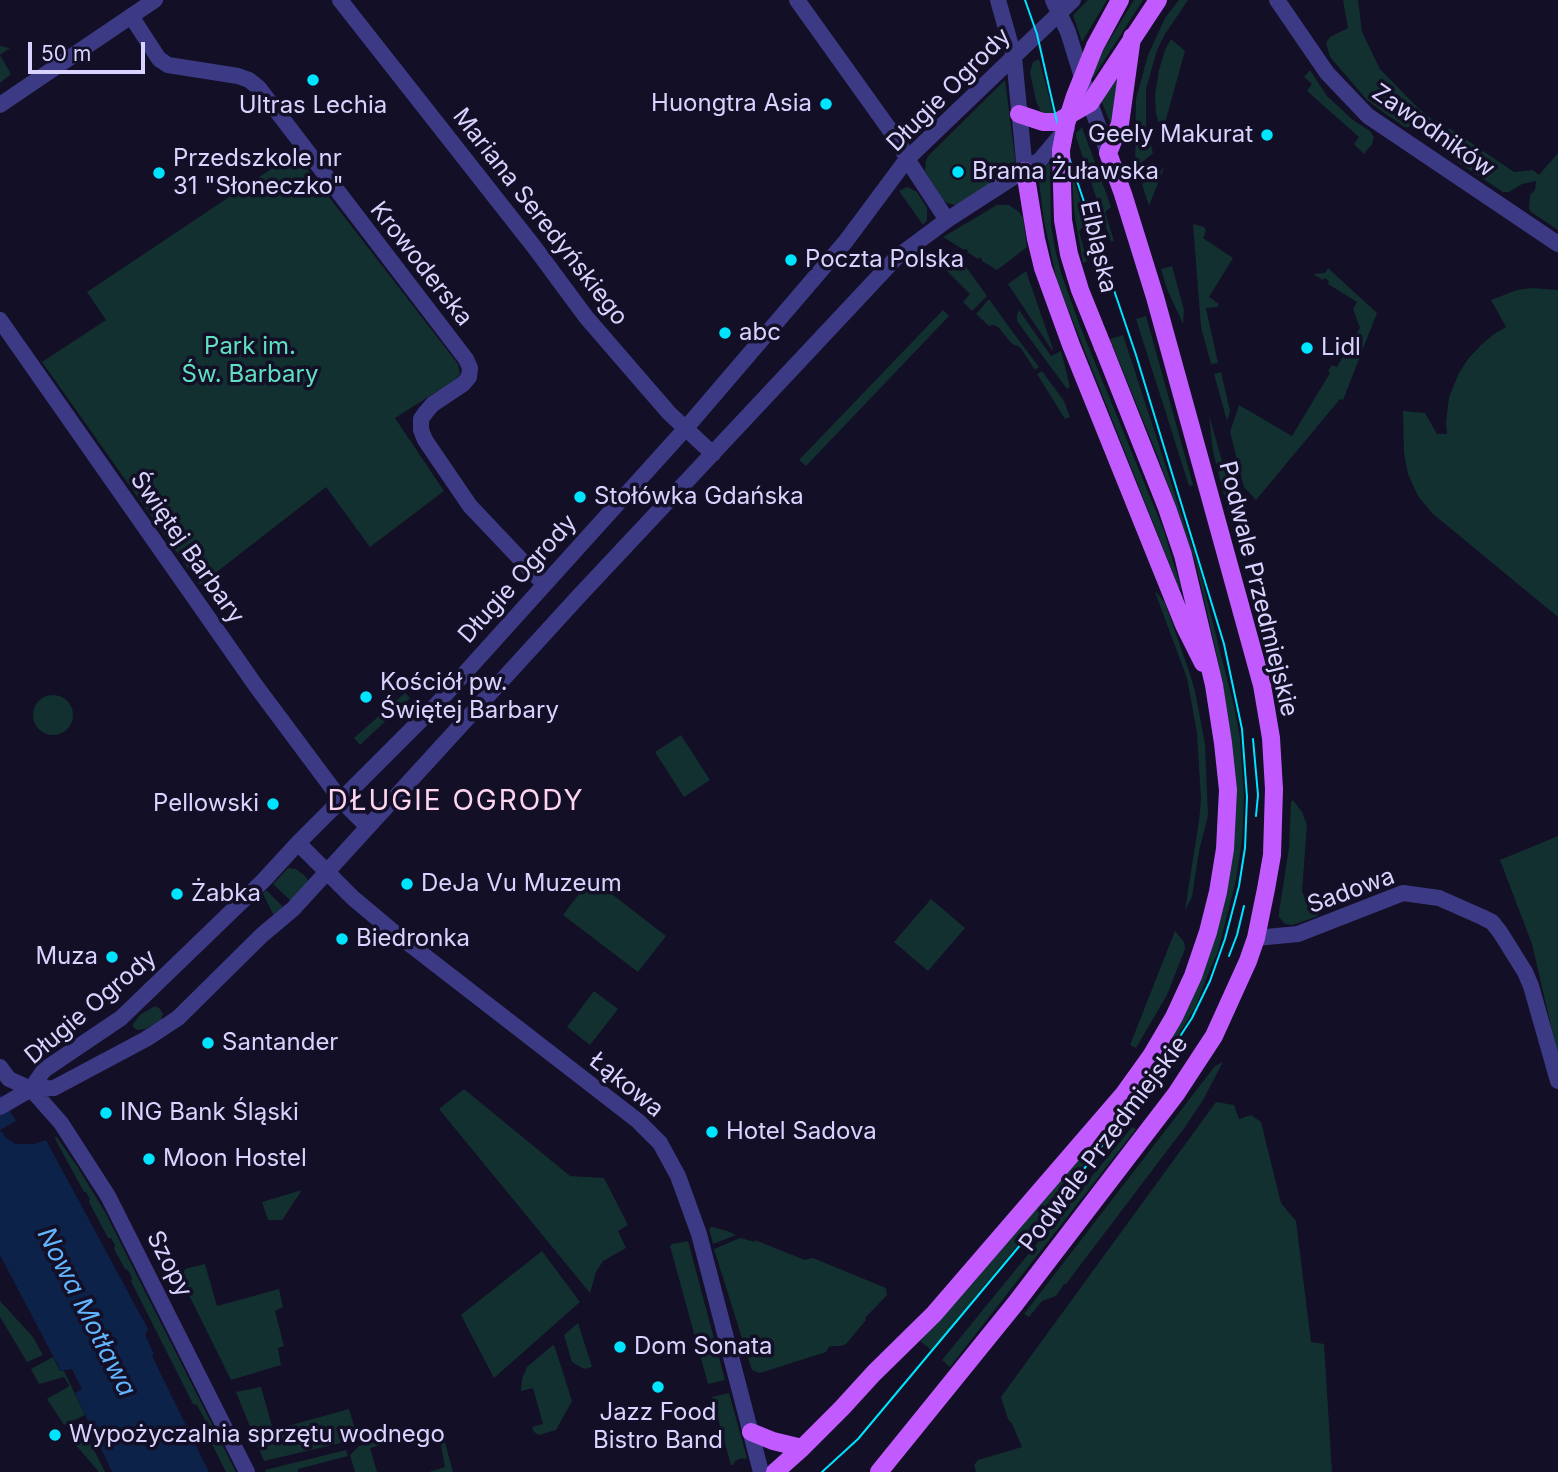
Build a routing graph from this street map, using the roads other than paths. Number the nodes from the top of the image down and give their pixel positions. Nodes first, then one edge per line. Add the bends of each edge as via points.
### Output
1 (155, 0) edge
2 (341, 0) edge
3 (797, 0) edge
4 (998, 0) edge
5 (1073, 0) edge
6 (1120, 0) edge
7 (1158, 0) edge
8 (1277, 0) edge
9 (1056, 6) edge
10 (131, 16) junction
11 (1132, 37) junction
12 (1014, 57) junction
13 (1090, 103) junction
14 (0, 105) edge
15 (1019, 114) junction
16 (1108, 153) junction
17 (907, 159) junction
18 (1026, 171) junction
19 (947, 220) junction
20 (1558, 244) edge
21 (0, 320) edge
22 (1103, 346) joint
23 (686, 428) junction
24 (713, 454) junction
25 (544, 584) junction
26 (1214, 685) junction
27 (341, 800) junction
28 (368, 827) junction
29 (298, 843) junction
30 (327, 871) junction
31 (1256, 939) junction
32 (0, 1068) edge
33 (1558, 1081) edge
34 (31, 1089) junction
35 (3, 1105) edge
36 (751, 1432) junction
37 (802, 1448) junction
38 (247, 1472) edge
39 (761, 1472) edge
40 (775, 1472) edge
41 (878, 1472) edge

1 - 10 street
2 - 23 street, Mariana Seredyńskiego via 586,317
3 - 17 street
4 - 12 street
5 - 9 street
6 - 22 main road, Elbląska, bridge via 1080,84 1061,150 1069,254
7 - 11 main road
8 - 20 street, Zawodników via 1326,73 1368,116
9 - 12 street, Długie Ogrody
9 - 13 street
10 - 14 street
10 - 25 street, Krowoderska via 167,65 238,76 259,88 466,359 469,377 433,404 421,419 421,430 470,506
11 - 13 main road
11 - 16 main road via 1119,124
12 - 15 street
12 - 17 street, Długie Ogrody
13 - 15 main road via 1057,122
13 - 16 street
13 - 18 street, Długie Ogrody
15 - 18 street
16 - 31 main road, Podwale Przedmiejskie via 1154,297 1262,685 1271,738 1274,813 1272,855
17 - 19 street
17 - 23 street, Długie Ogrody via 846,241
18 - 19 street, Długie Ogrody
18 - 26 main road via 1043,268 1066,332 1184,625
19 - 24 street, Długie Ogrody via 896,258
21 - 27 street, Świętej Barbary
22 - 26 main road, Podwale Przedmiejskie via 1183,555
23 - 24 street, Mariana Seredyńskiego
23 - 25 street, Długie Ogrody
24 - 28 street, Długie Ogrody
25 - 27 street, Długie Ogrody via 436,705
26 - 37 main road, Podwale Przedmiejskie via 1228,790 1224,849 1208,932 1174,1017 1123,1094 975,1268
27 - 28 street, Świętej Barbary
27 - 29 street, Długie Ogrody
28 - 30 street, Długie Ogrody
29 - 30 street, Łąkowa
29 - 34 street, Długie Ogrody via 121,1018 44,1070
30 - 34 street, Długie Ogrody via 177,1018 54,1088
30 - 36 street, Łąkowa via 405,941 638,1121 660,1143 678,1176 699,1234
31 - 33 street, Sadowa via 1298,934 1404,893 1438,898 1482,917 1500,932 1525,972
31 - 41 main road, Podwale Przedmiejskie via 1213,1036 1176,1094 1015,1304
32 - 34 street, Szopy via 9,1079
34 - 35 street
34 - 38 street, Szopy via 68,1132 108,1196
36 - 37 main road
36 - 39 street, Łąkowa
37 - 40 main road, Podwale Przedmiejskie

